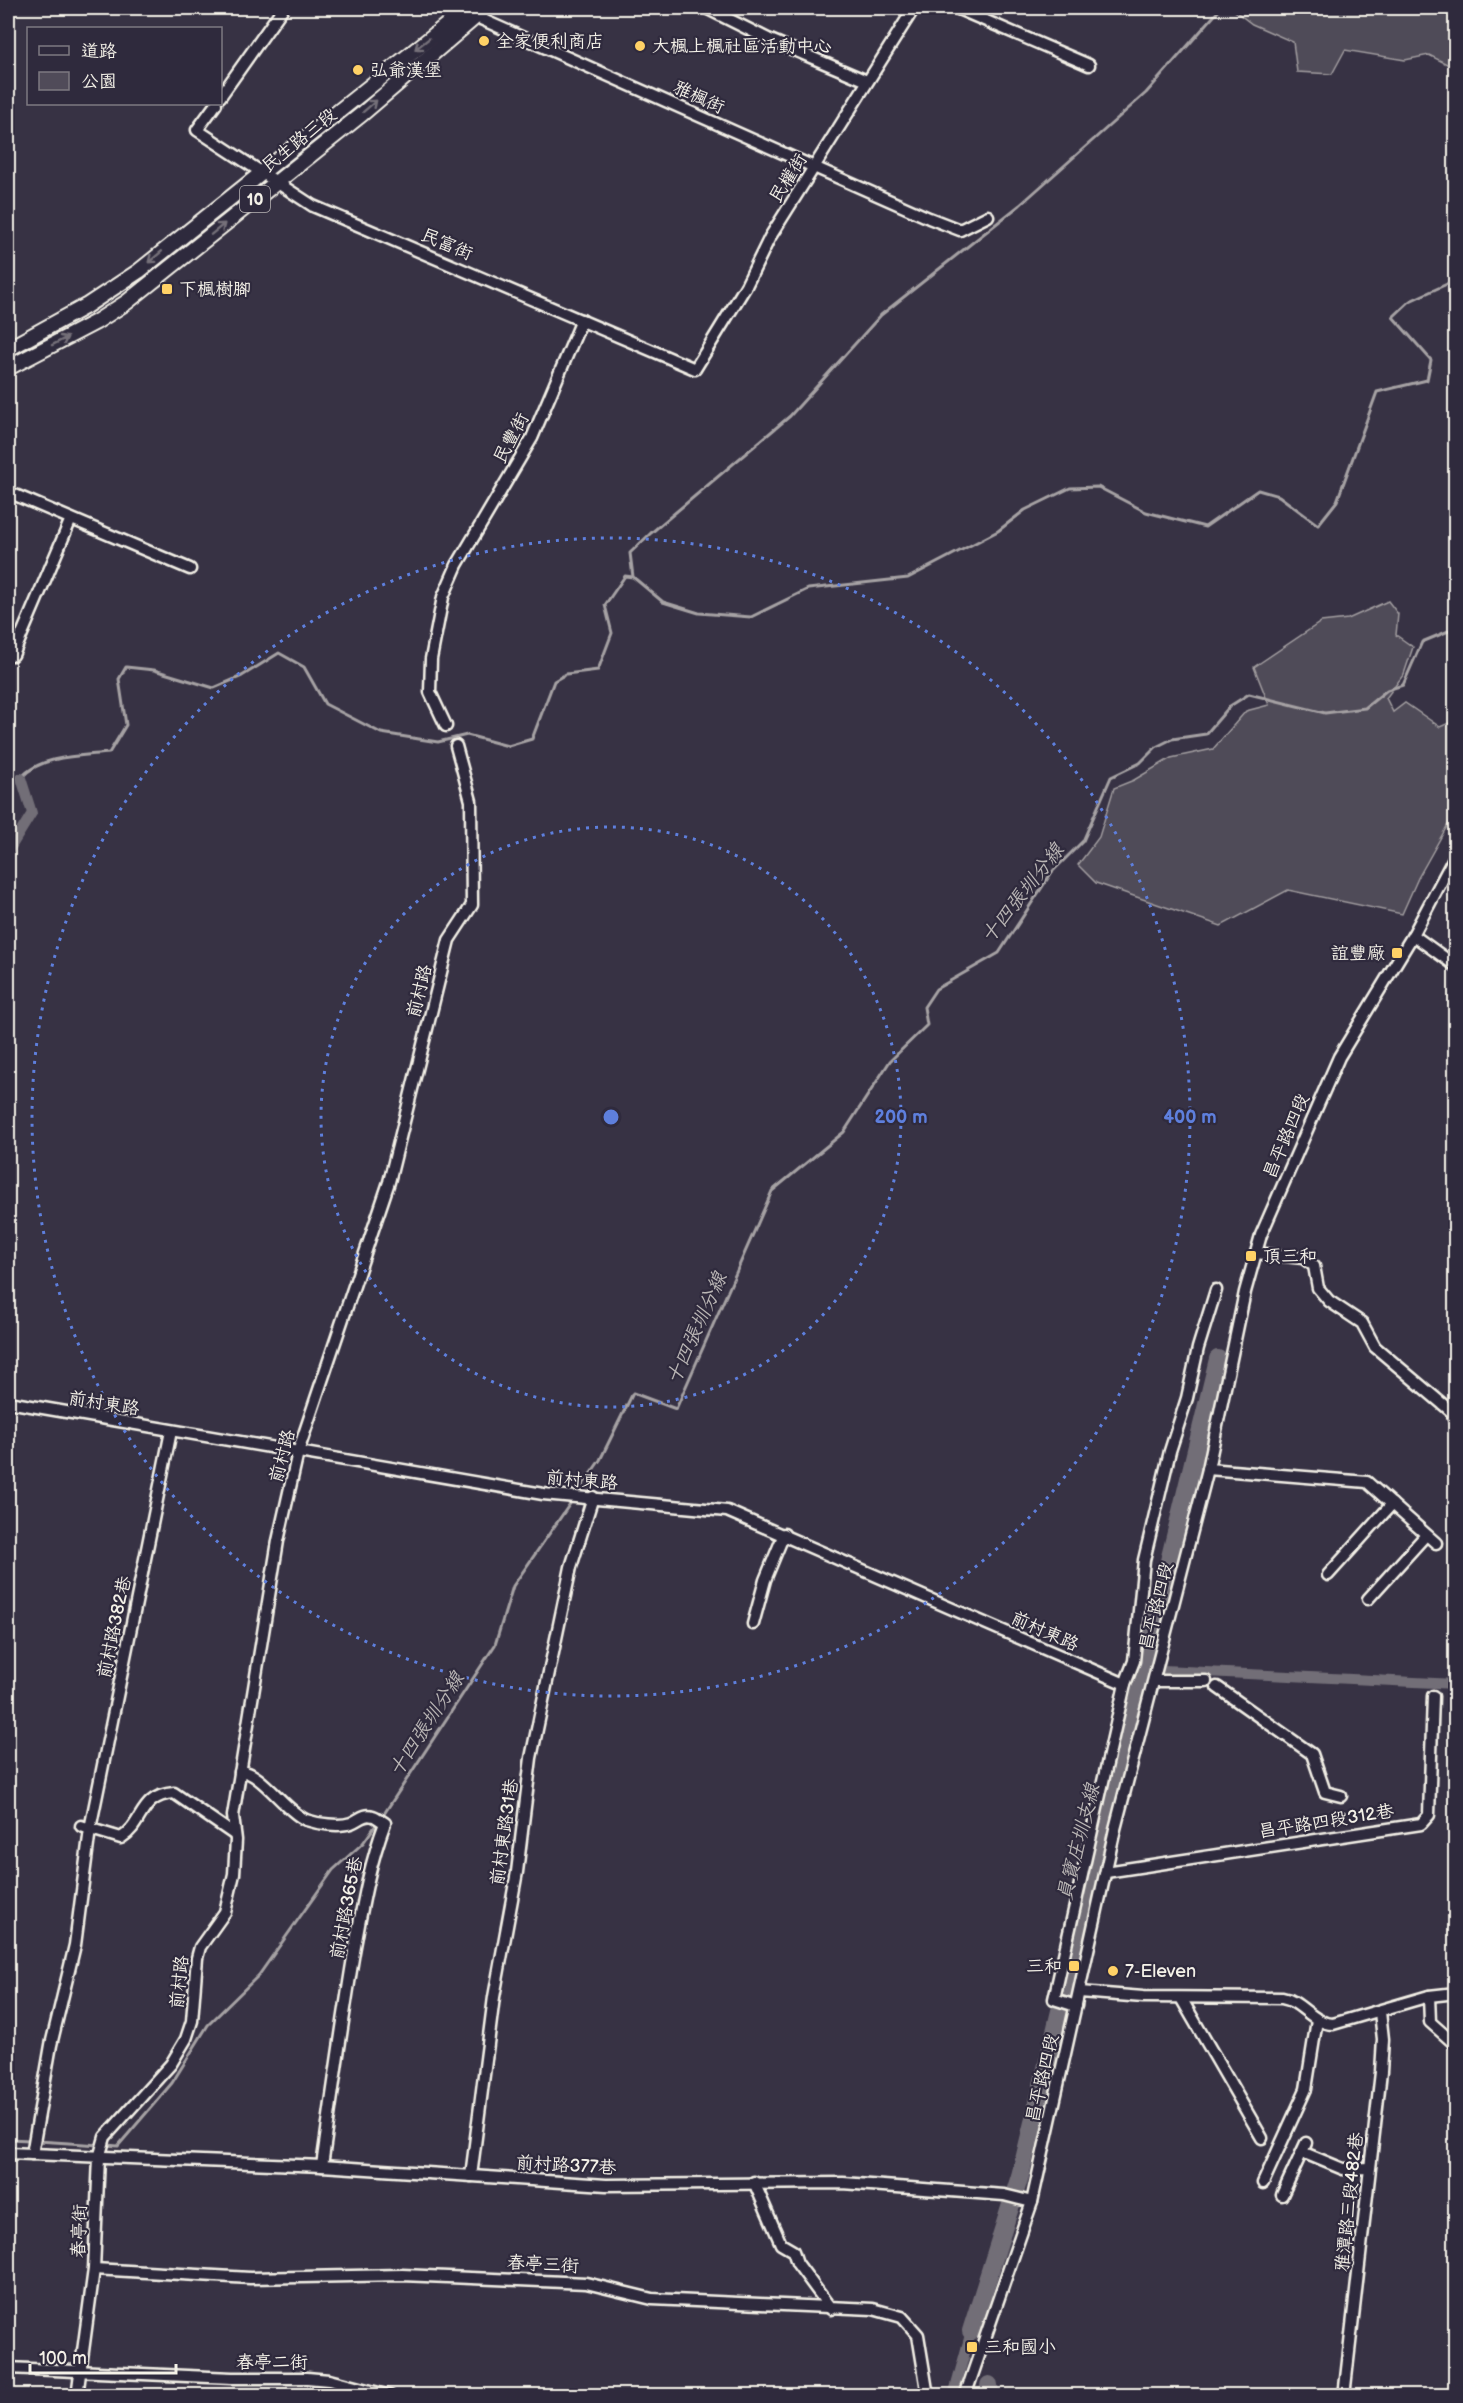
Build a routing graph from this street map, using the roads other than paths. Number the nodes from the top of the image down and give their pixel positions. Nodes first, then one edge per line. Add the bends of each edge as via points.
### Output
1 (283, 8) edge
2 (706, 8) edge
3 (914, 8) edge
4 (956, 8) edge
5 (470, 10) edge
6 (1089, 65) dead end
7 (867, 81) junction
8 (222, 94) edge
9 (215, 105) edge
10 (815, 167) junction
11 (261, 172) junction
12 (274, 183) junction
13 (988, 216) dead end
14 (582, 320) junction
15 (8, 349) edge
16 (8, 368) edge
17 (695, 369) joint
18 (8, 492) edge
19 (71, 519) junction
20 (190, 569) dead end
21 (13, 655) dead end
22 (446, 726) dead end
23 (456, 746) dead end
24 (1455, 854) edge
25 (1413, 935) junction
26 (1455, 966) edge
27 (1256, 1252) junction
28 (1216, 1290) dead end
29 (8, 1402) edge
30 (1455, 1424) edge
31 (171, 1431) junction
32 (298, 1452) junction
33 (1208, 1469) junction
34 (592, 1497) junction
35 (1392, 1504) junction
36 (784, 1534) junction
37 (1426, 1535) junction
38 (1436, 1543) dead end
39 (1328, 1575) dead end
40 (1368, 1599) dead end
41 (753, 1624) dead end
42 (1154, 1681) junction
43 (1206, 1681) dead end
44 (1125, 1684) junction
45 (1217, 1687) dead end
46 (1433, 1696) dead end
47 (240, 1772) junction
48 (1341, 1796) dead end
49 (85, 1828) junction
50 (235, 1835) junction
51 (1106, 1872) junction
52 (1080, 1992) junction
53 (1455, 1993) edge
54 (1429, 1996) junction
55 (1181, 1998) junction
56 (1076, 2006) junction
57 (1380, 2012) junction
58 (1317, 2020) junction
59 (1455, 2045) edge
60 (1263, 2138) dead end
61 (8, 2153) edge
62 (32, 2154) junction
63 (99, 2158) junction
64 (322, 2166) junction
65 (1369, 2168) junction
66 (471, 2176) junction
67 (754, 2182) junction
68 (1263, 2183) dead end
69 (1282, 2195) dead end
70 (1032, 2202) junction
71 (94, 2269) junction
72 (831, 2309) junction
73 (8, 2368) edge
74 (79, 2370) junction
75 (77, 2396) edge
76 (390, 2396) edge
77 (928, 2396) edge
78 (965, 2396) edge
79 (1344, 2396) edge

1 - 8 street
2 - 7 street
3 - 7 street, 民權街
4 - 6 street
5 - 10 street, 雅楓街
5 -> 11 main road, 民生路三段 / 10
12 -> 5 main road, 民生路三段 / 10 via 362,114
7 - 10 street, 民權街
9 - 11 street, 民富街 via 197,130
10 - 13 street, 雅楓街 via 960,230
10 - 17 street, 民權街
11 - 12 street, 民富街
11 -> 15 main road, 民生路三段 / 10 via 117,287
12 - 14 street, 民富街 via 313,206
16 -> 12 main road, 民生路三段 / 10 via 127,302
14 - 17 street, 民富街
14 - 22 street, 民豐街 via 532,438 442,597 430,692
18 - 19 street
19 - 20 street
19 - 21 street
23 - 32 street, 前村路 via 471,801 472,905 449,940 389,1182
24 - 25 street, 昌平路四段
25 - 26 street
25 - 27 street, 昌平路四段 via 1335,1065
27 - 30 street via 1303,1258 1314,1266 1318,1288 1329,1301 1362,1323 1375,1347 1452,1412
27 - 33 street, 昌平路四段
28 - 44 street via 1144,1560 1134,1661
29 - 31 street, 前村東路
31 - 32 street, 前村東路
31 - 49 street, 前村路382巷
32 - 34 street, 前村東路 via 543,1494
32 - 47 street, 前村路 via 278,1541
33 - 35 street via 1367,1482
33 - 42 street, 昌平路四段
34 - 36 street, 前村東路 via 727,1511
34 - 66 street, 前村東路31巷 via 571,1567 531,1758
35 - 37 street
35 - 39 street
36 - 41 street
36 - 44 street, 前村東路
37 - 38 street
37 - 40 street
42 - 43 street
42 - 51 street, 昌平路四段
44 - 56 street via 1054,1999
45 - 48 street via 1312,1754 1326,1792
46 - 51 street, 昌平路四段312巷 via 1429,1815 1420,1824
47 - 50 street, 前村路 via 232,1816
47 - 64 street, 前村路365巷 via 253,1774 294,1814 307,1820 350,1824 365,1815 385,1823 373,1855 361,1916
49 - 50 street via 120,1838 151,1800 174,1793
49 - 62 street, 前村路382巷 via 75,1945 51,2045
50 - 63 street, 前村路 via 234,1874 225,1912 200,1947 192,2021 186,2039 171,2064 105,2137
51 - 52 street, 昌平路四段
52 - 55 street
52 - 56 street, 昌平路四段
53 - 54 street
54 - 57 street
54 - 59 street via 1430,2022
55 - 58 street via 1292,2000
55 - 60 street
56 - 70 street, 昌平路四段
57 - 58 street via 1333,2024
57 - 65 street, 雅潭路三段482巷 via 1381,2072
58 - 68 street via 1305,2089
61 - 62 street
62 - 63 street
63 - 64 street, 前村路377巷
63 - 71 street, 春亭街
64 - 66 street, 前村路377巷
65 - 69 street via 1343,2169 1304,2147
65 - 79 street, 雅潭路三段482巷
66 - 67 street, 前村路377巷 via 606,2185
67 - 70 street, 前村路377巷 via 873,2184 1004,2194
67 - 72 street via 781,2244 793,2251 797,2263
70 - 78 street, 昌平路四段
71 - 72 street, 春亭三街 via 250,2278 402,2275 586,2283 652,2300
71 - 74 street, 春亭街
72 - 77 street, 春亭三街 via 873,2309 902,2317 918,2335
73 - 74 street, 春亭二街
74 - 75 street, 春亭街
74 - 76 street, 春亭二街 via 308,2378

